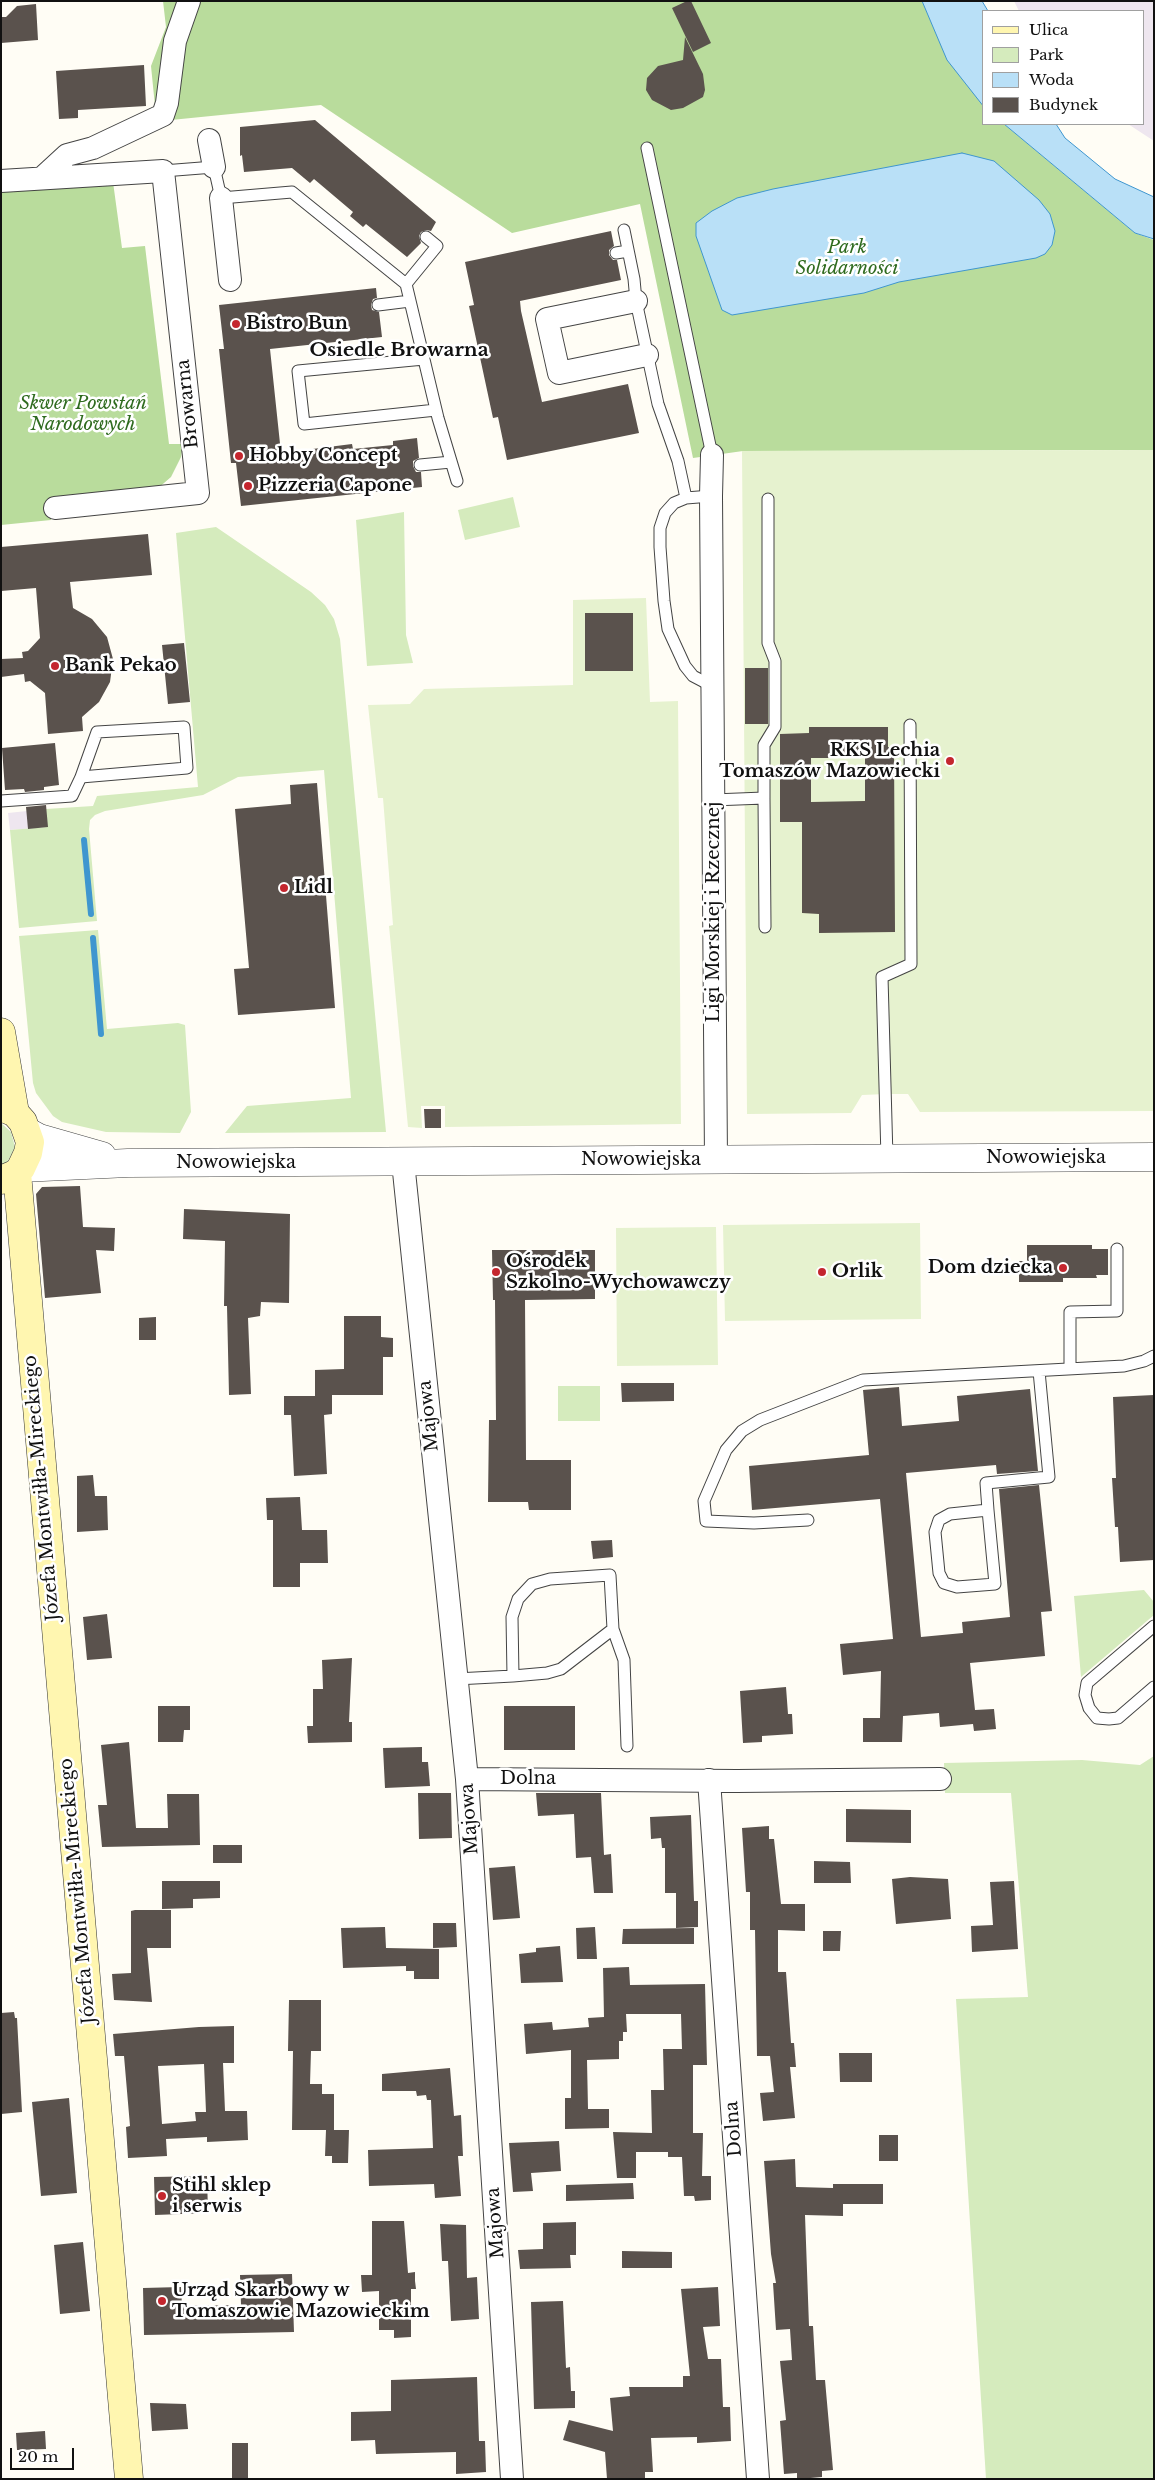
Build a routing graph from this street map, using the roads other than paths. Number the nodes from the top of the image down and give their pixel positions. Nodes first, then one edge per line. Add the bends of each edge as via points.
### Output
1 (189, 1) edge
2 (209, 140) dead end
3 (647, 148) dead end
4 (214, 167) junction
5 (163, 171) junction
6 (42, 178) junction
7 (1, 181) edge
8 (221, 198) junction
9 (624, 230) dead end
10 (426, 237) dead end
11 (628, 251) junction
12 (616, 254) dead end
13 (230, 280) dead end
14 (406, 284) junction
15 (636, 300) junction
16 (410, 301) junction
17 (378, 305) dead end
18 (647, 355) junction
19 (424, 359) junction
20 (436, 410) junction
21 (712, 455) joint
22 (451, 462) junction
23 (420, 465) dead end
24 (456, 481) dead end
25 (710, 496) junction
26 (686, 498) junction
27 (768, 500) dead end
28 (55, 508) dead end
29 (712, 686) junction
30 (910, 725) dead end
31 (82, 777) junction
32 (764, 798) junction
33 (713, 800) junction
34 (1, 801) edge
35 (765, 927) dead end
36 (1, 1032) edge
37 (15, 1117) edge
38 (1154, 1157) edge
39 (887, 1158) junction
40 (716, 1160) junction
41 (403, 1162) junction
42 (128, 1163) junction
43 (13, 1174) edge
44 (1, 1214) edge
45 (1117, 1250) dead end
46 (26, 1304) junction
47 (1154, 1356) edge
48 (1070, 1369) junction
49 (1039, 1371) junction
50 (988, 1510) junction
51 (808, 1520) dead end
52 (1154, 1626) edge
53 (613, 1629) junction
54 (513, 1676) junction
55 (456, 1678) junction
56 (1154, 1687) edge
57 (627, 1746) dead end
58 (467, 1779) junction
59 (940, 1779) dead end
60 (709, 1780) junction
61 (129, 2479) edge
62 (512, 2479) edge
63 (758, 2479) edge

1 - 6 street via 174,41 163,115 93,148 67,155
2 - 4 street
3 - 21 lane
4 - 5 lane
4 - 8 lane
5 - 6 street
5 - 28 street, Browarna via 198,492
6 - 7 street
8 - 13 street
8 - 14 lane via 292,192
9 - 11 lane
10 - 14 lane via 437,246
11 - 12 lane
11 - 15 lane
14 - 16 lane
15 - 18 lane
15 - 18 street via 547,319 559,373
16 - 17 lane
16 - 19 lane
18 - 26 lane
19 - 20 lane
19 - 20 lane via 298,371 304,424
20 - 22 lane
21 - 25 street, Ligi Morskiej i Rzecznej
22 - 23 lane
22 - 24 lane
25 - 26 lane
25 - 29 street, Ligi Morskiej i Rzecznej
26 - 29 lane via 669,508 660,528 664,601 668,628 685,666 693,676
27 - 32 lane via 768,643 775,661 775,727 764,745
29 - 33 street, Ligi Morskiej i Rzecznej
30 - 39 lane via 911,964 882,977
31 - 31 lane via 187,768 184,727 97,732
31 - 34 lane via 72,796
32 - 33 lane
32 - 35 lane
33 - 40 street, Ligi Morskiej i Rzecznej
36 - 37 main road
37 - 42 street, Nowowiejska via 54,1143
37 - 43 main road via 28,1153
38 - 39 street, Nowowiejska
39 - 40 street, Nowowiejska
40 - 41 street, Nowowiejska
41 - 42 street, Nowowiejska
41 - 55 street, Majowa
42 - 43 street, Nowowiejska
43 - 46 main road, Józefa Montwiłła-Mireckiego via 25,1251
44 - 46 main road, Józefa Montwiłła-Mireckiego
45 - 48 lane via 1117,1311 1070,1312
46 - 61 main road, Józefa Montwiłła-Mireckiego
47 - 48 lane via 1124,1366
48 - 49 lane
49 - 50 lane via 1049,1477 986,1483
49 - 51 lane via 863,1380 760,1420 742,1431 726,1450 704,1501 706,1521
50 - 50 lane via 995,1584 957,1587 944,1583 938,1573 935,1532 939,1520 950,1514
52 - 56 lane via 1087,1683 1084,1695 1097,1718 1118,1718
53 - 54 lane via 561,1669
53 - 54 lane via 610,1575 550,1579 532,1584 518,1599 512,1617
53 - 57 lane via 624,1660
54 - 55 lane
55 - 58 street, Majowa
58 - 60 street, Dolna
58 - 62 street, Majowa
59 - 60 street, Dolna
60 - 63 street, Dolna

